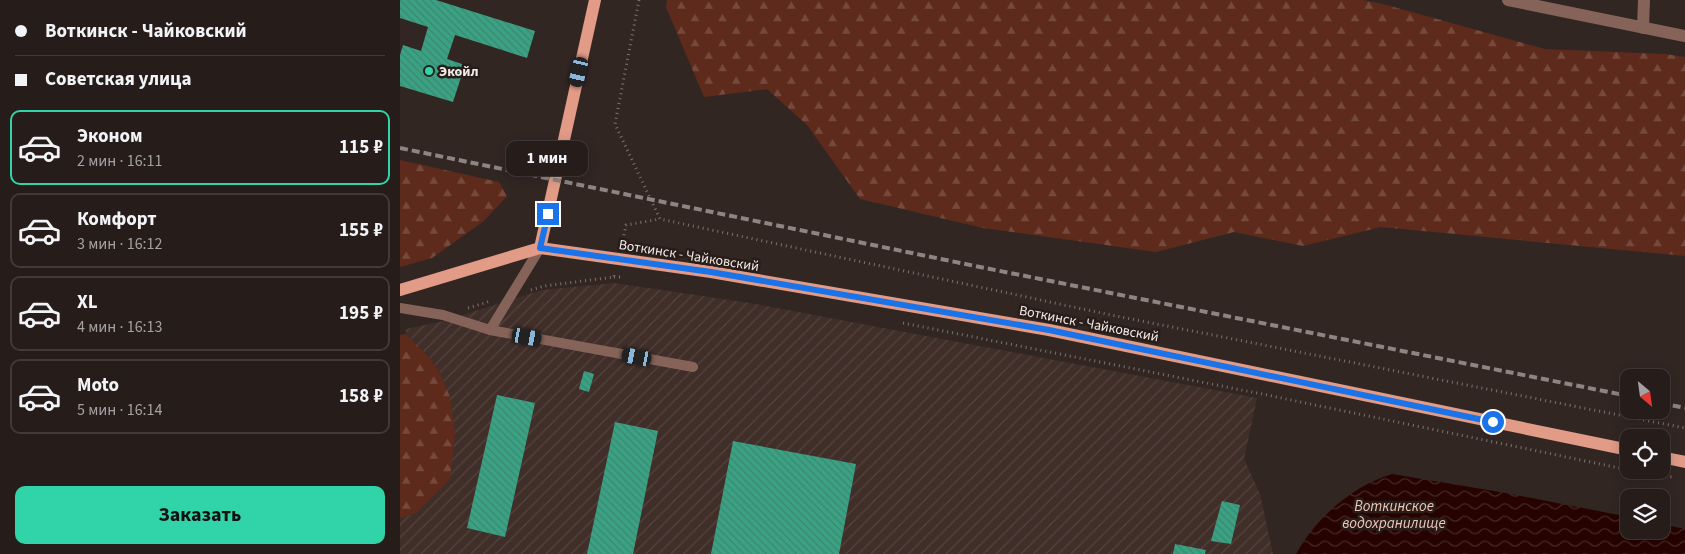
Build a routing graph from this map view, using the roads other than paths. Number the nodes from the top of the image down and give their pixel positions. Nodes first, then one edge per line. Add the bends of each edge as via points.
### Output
1 (595, 0) edge
2 (1508, 0) edge
3 (1644, 0) edge
4 (1643, 28) junction
5 (1685, 36) edge
6 (540, 248) junction
7 (400, 290) edge
8 (400, 308) edge
9 (490, 330) junction
10 (692, 367) dead end
11 (1620, 448) edge
12 (1670, 459) edge
13 (1685, 462) edge

1 - 6 main road
2 - 4 street
3 - 4 street
4 - 5 street
6 - 7 main road
6 - 9 lane
6 - 11 main road, Воткинск - Чайковский via 711,272 1049,330
8 - 9 lane via 443,315
9 - 10 lane
12 - 13 main road

